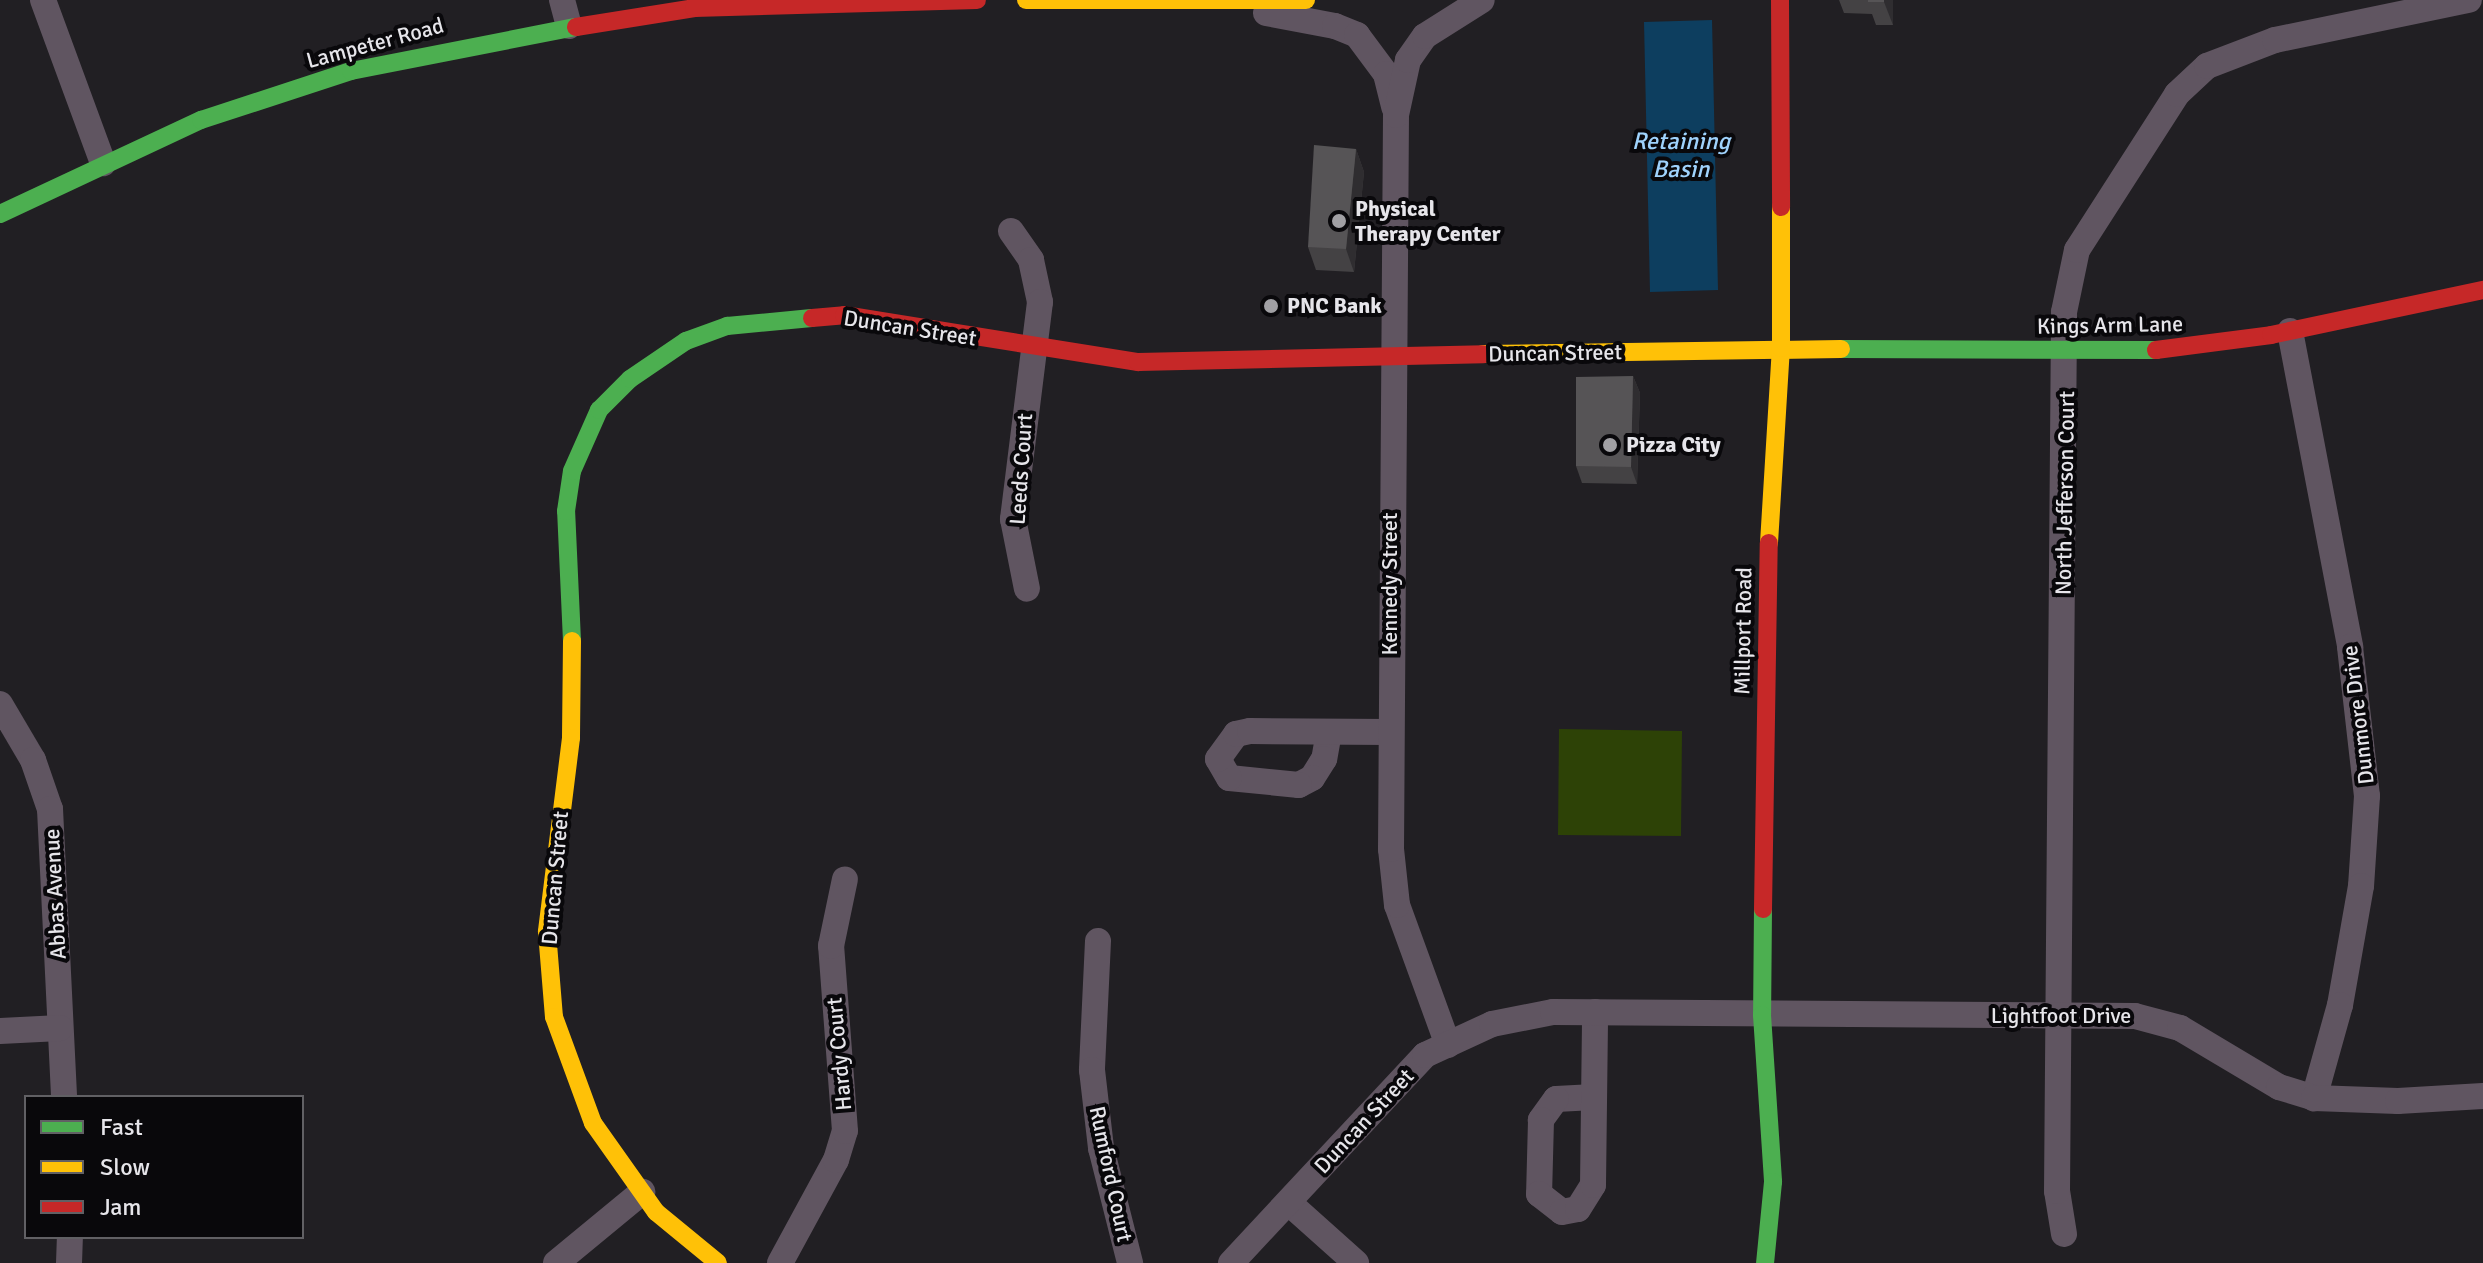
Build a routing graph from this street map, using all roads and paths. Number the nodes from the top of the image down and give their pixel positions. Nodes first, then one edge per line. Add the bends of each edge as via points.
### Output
1 (43, 0) edge
2 (562, 0) edge
3 (977, 0) edge
4 (1026, 0) edge
5 (1306, 0) edge
6 (1482, 0) edge
7 (1780, 0) edge
8 (2469, 0) edge
9 (1221, 4) junction
10 (569, 26) junction
11 (1396, 115) junction
12 (103, 163) junction
13 (0, 214) edge
14 (1011, 231) dead end
15 (2483, 290) edge
16 (2290, 331) junction
17 (1032, 348) junction
18 (1781, 348) junction
19 (2066, 351) junction
20 (1391, 357) junction
21 (1027, 589) dead end
22 (0, 704) edge
23 (1329, 732) dead end
24 (1389, 732) junction
25 (845, 879) dead end
26 (1098, 941) dead end
27 (1595, 1012) junction
28 (1762, 1015) junction
29 (2059, 1016) junction
30 (60, 1028) junction
31 (0, 1031) edge
32 (1448, 1045) junction
33 (64, 1095) edge
34 (2483, 1096) edge
35 (1594, 1097) dead end
36 (2314, 1098) junction
37 (642, 1192) junction
38 (1289, 1203) junction
39 (2064, 1234) dead end
40 (70, 1239) edge
41 (1348, 1260) edge
42 (69, 1263) edge
43 (556, 1263) edge
44 (718, 1263) edge
45 (780, 1263) edge
46 (1130, 1263) edge
47 (1231, 1263) edge
48 (1765, 1263) edge

1 - 12 street
2 - 10 street
3 - 10 street, Lampeter Road via 694,8
4 - 9 street
5 - 9 street
6 - 11 street, Kennedy Street via 1425,36 1408,60
7 - 18 street, Millport Road
8 - 19 street, North Jefferson Court via 2258,44 2193,76 2082,237 2067,290
9 - 11 street, Kennedy Street via 1357,35 1386,74
10 - 12 street, Lampeter Road via 351,71 201,120
11 - 20 street, Kennedy Street
12 - 13 street, Lampeter Road
14 - 17 street, Leeds Court via 1039,282
15 - 16 street, Kings Arm Lane
16 - 19 street, Kings Arm Lane via 2202,347
16 - 36 street, Dunmore Drive via 2350,647 2367,796 2361,886 2343,990
17 - 20 street, Duncan Street via 1138,362
17 - 21 street, Leeds Court via 1013,519
17 - 37 street, Duncan Street via 844,315 727,326 686,341 630,379 599,410 581,446 566,511 571,738 547,932 552,994 562,1048 593,1123
18 - 19 street, Kings Arm Lane
18 - 20 street, Duncan Street
18 - 28 street, Millport Road via 1765,611
19 - 29 street, North Jefferson Court
20 - 24 street, Kennedy Street
22 - 30 street, Abbas Avenue via 33,760 50,809
23 - 24 street
24 - 32 street, Kennedy Street via 1397,905
25 - 45 street, Hardy Court via 831,946 845,1131 836,1160
26 - 46 street, Rumford Court via 1092,1070 1101,1148
27 - 28 street, Duncan Street
27 - 32 street, Duncan Street via 1527,1016 1492,1024
27 - 35 street
28 - 29 street, Lightfoot Drive
28 - 48 street, Millport Road via 1773,1182
29 - 36 street, Lightfoot Drive via 2153,1019 2216,1047 2279,1087
29 - 39 street, North Jefferson Court via 2057,1191
30 - 31 street
30 - 33 street, Abbas Avenue
32 - 38 street, Duncan Street via 1425,1055 1397,1082
34 - 36 street, Lightfoot Drive
37 - 43 street
37 - 44 street, Duncan Street via 656,1212
38 - 41 street
38 - 47 street, Duncan Street
40 - 42 street

